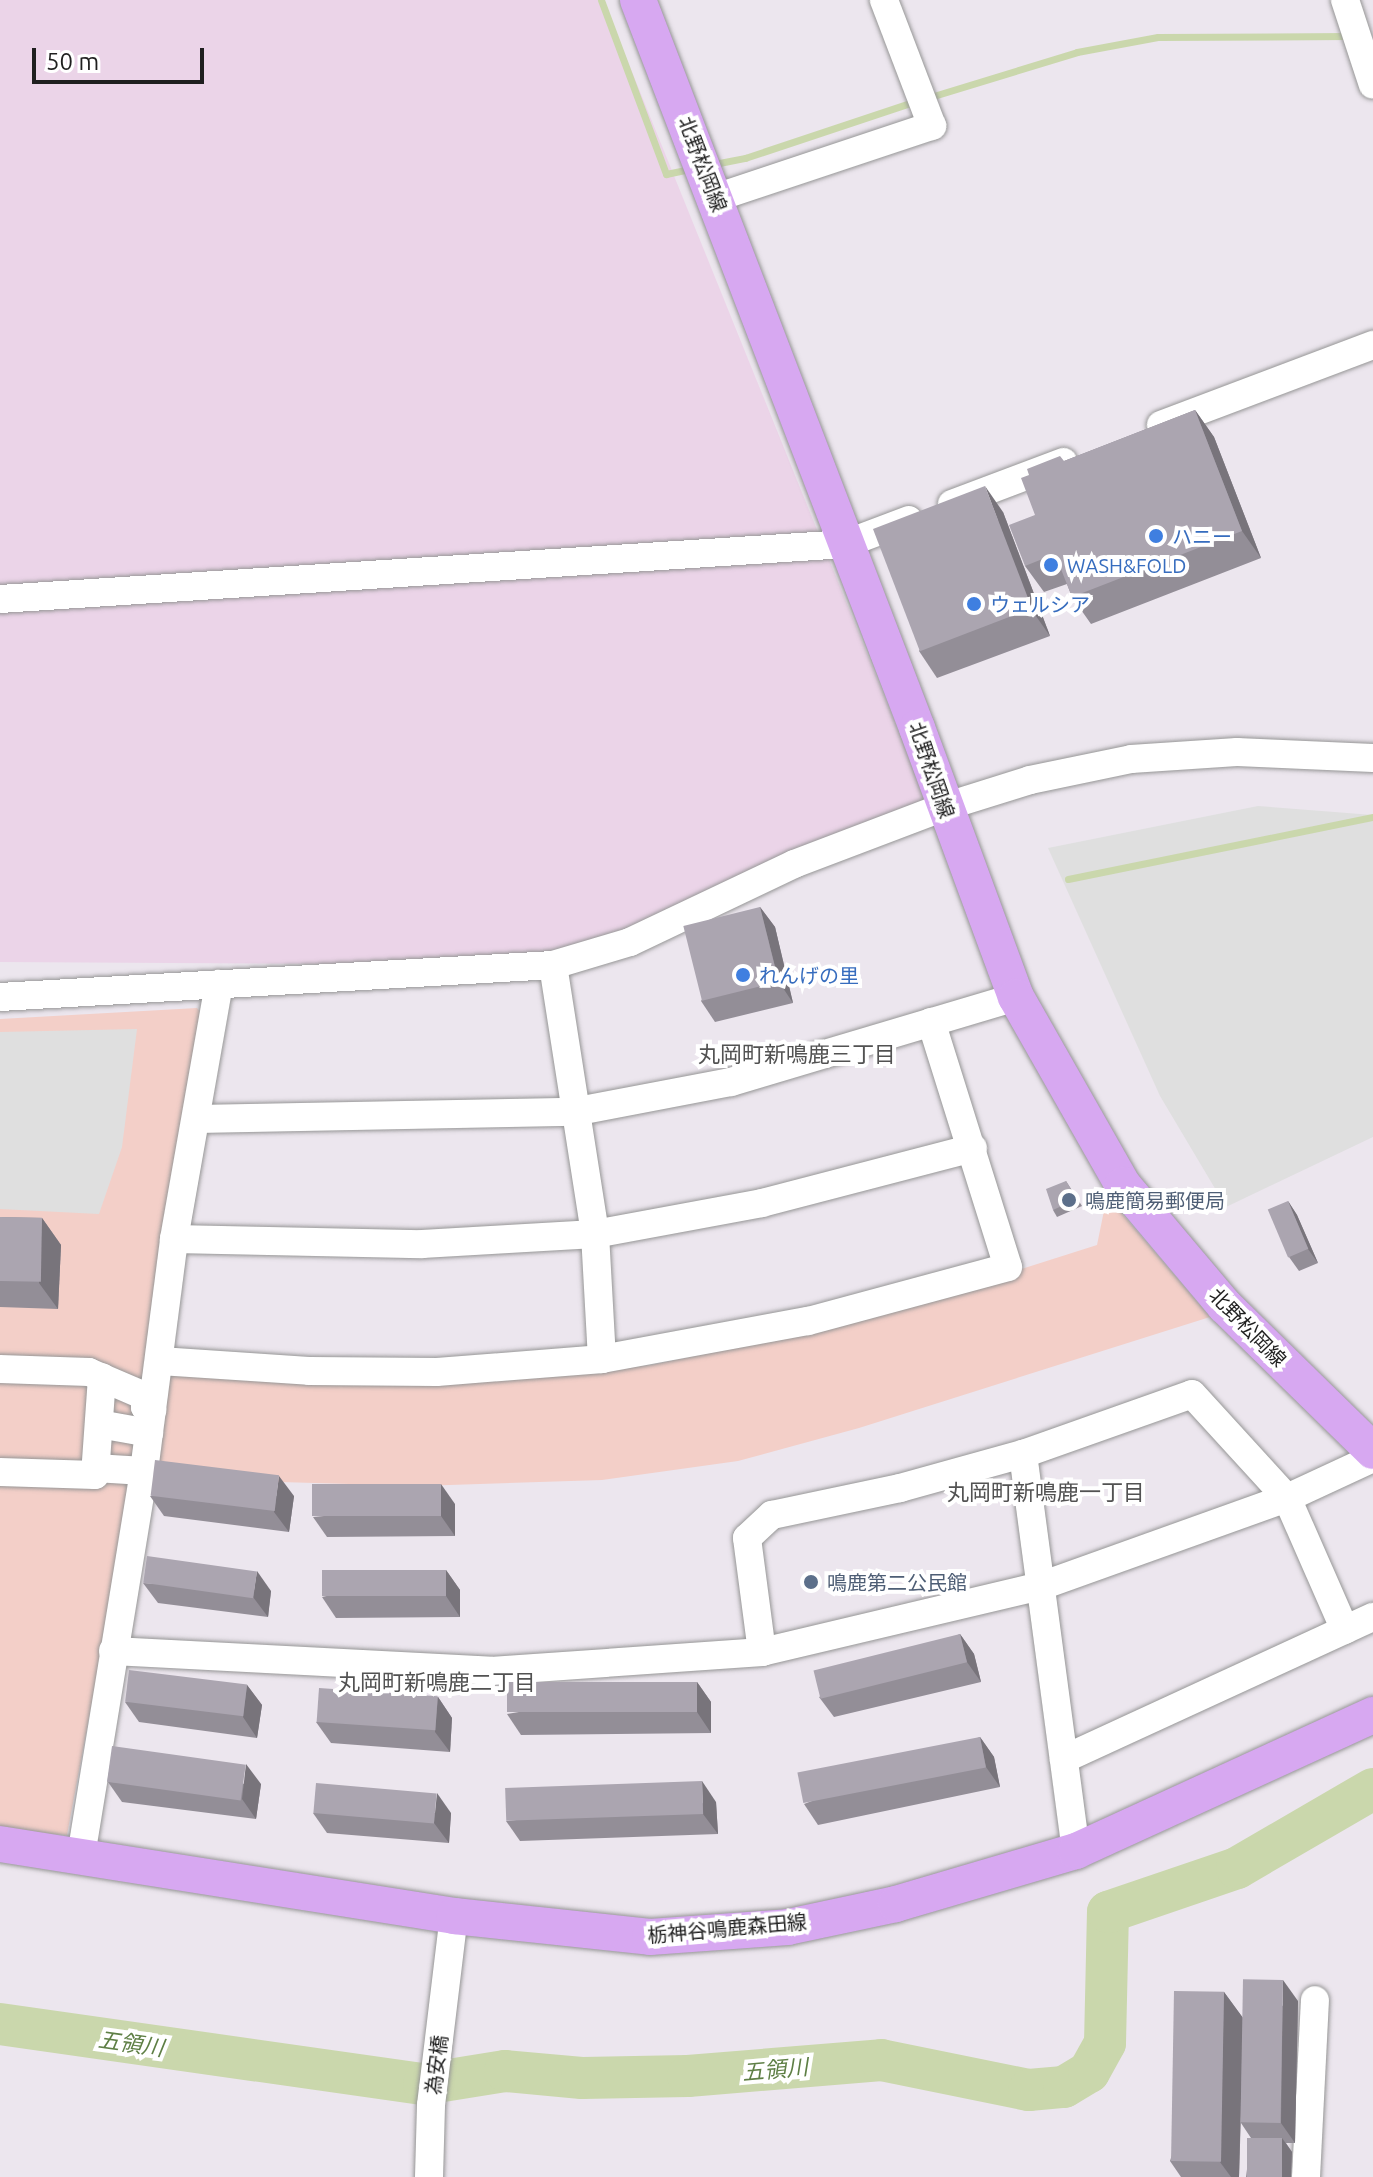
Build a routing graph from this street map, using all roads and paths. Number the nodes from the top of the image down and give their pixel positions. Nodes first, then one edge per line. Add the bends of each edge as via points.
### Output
1 (638, 0) edge
2 (1345, 0) edge
3 (891, 3) edge
4 (1373, 85) edge
5 (715, 198) junction
6 (1373, 345) edge
7 (1139, 433) edge
8 (1095, 450) edge
9 (845, 544) junction
10 (0, 599) edge
11 (1373, 758) edge
12 (944, 807) junction
13 (553, 965) junction
14 (219, 984) junction
15 (0, 997) edge
16 (1016, 997) junction
17 (931, 1022) junction
18 (573, 1112) junction
19 (198, 1119) junction
20 (973, 1148) junction
21 (595, 1234) junction
22 (174, 1239) junction
23 (602, 1359) junction
24 (160, 1361) junction
25 (0, 1369) edge
26 (102, 1377) junction
27 (151, 1422) junction
28 (99, 1424) junction
29 (1373, 1451) edge
30 (1023, 1454) junction
31 (1373, 1458) edge
32 (95, 1468) junction
33 (144, 1471) junction
34 (0, 1472) edge
35 (1287, 1498) junction
36 (1041, 1586) junction
37 (1373, 1617) edge
38 (1345, 1630) junction
39 (113, 1651) junction
40 (762, 1652) junction
41 (1373, 1715) edge
42 (1064, 1759) junction
43 (0, 1844) edge
44 (1076, 1851) junction
45 (81, 1856) junction
46 (454, 1916) junction
47 (1315, 2000) dead end
48 (429, 2177) edge
49 (1306, 2177) edge

1 - 5 main road, 北野松岡線
2 - 4 street
3 - 5 street via 932,126
5 - 9 main road, 北野松岡線
6 - 7 street
8 - 9 street
9 - 10 street
9 - 12 main road, 北野松岡線
11 - 12 street via 1237,752 1131,759 1030,780
12 - 13 street via 794,864 630,942
12 - 16 main road, 北野松岡線
13 - 14 street
13 - 18 street
14 - 15 street
14 - 19 street
16 - 17 street
16 - 29 main road, 北野松岡線 via 1123,1185 1225,1306
17 - 18 street via 731,1082
17 - 20 street
18 - 19 street
18 - 21 street
19 - 22 street
20 - 21 street via 762,1203
20 - 23 street via 1008,1267 808,1321
21 - 22 street via 422,1244
21 - 23 street
22 - 24 street
23 - 24 street via 437,1372 309,1371
24 - 27 street
25 - 26 street
26 - 27 street via 145,1396
26 - 28 street
27 - 28 street
27 - 33 street
28 - 32 street
30 - 35 street via 1192,1394
30 - 36 street
30 - 40 street via 772,1515 747,1538
31 - 35 street
32 - 33 street
32 - 34 street via 95,1475
33 - 39 street
35 - 36 street
35 - 38 street
36 - 40 street
36 - 42 street
37 - 38 street
38 - 42 street
39 - 40 street via 491,1671
39 - 45 street
41 - 44 main road, 栃神谷鳴鹿森田線
42 - 44 street
43 - 45 main road, 栃神谷鳴鹿森田線
44 - 46 main road, 栃神谷鳴鹿森田線 via 896,1904 788,1927 650,1937
45 - 46 main road, 栃神谷鳴鹿森田線
46 - 48 street, 為安橋 via 431,2105
47 - 49 street

